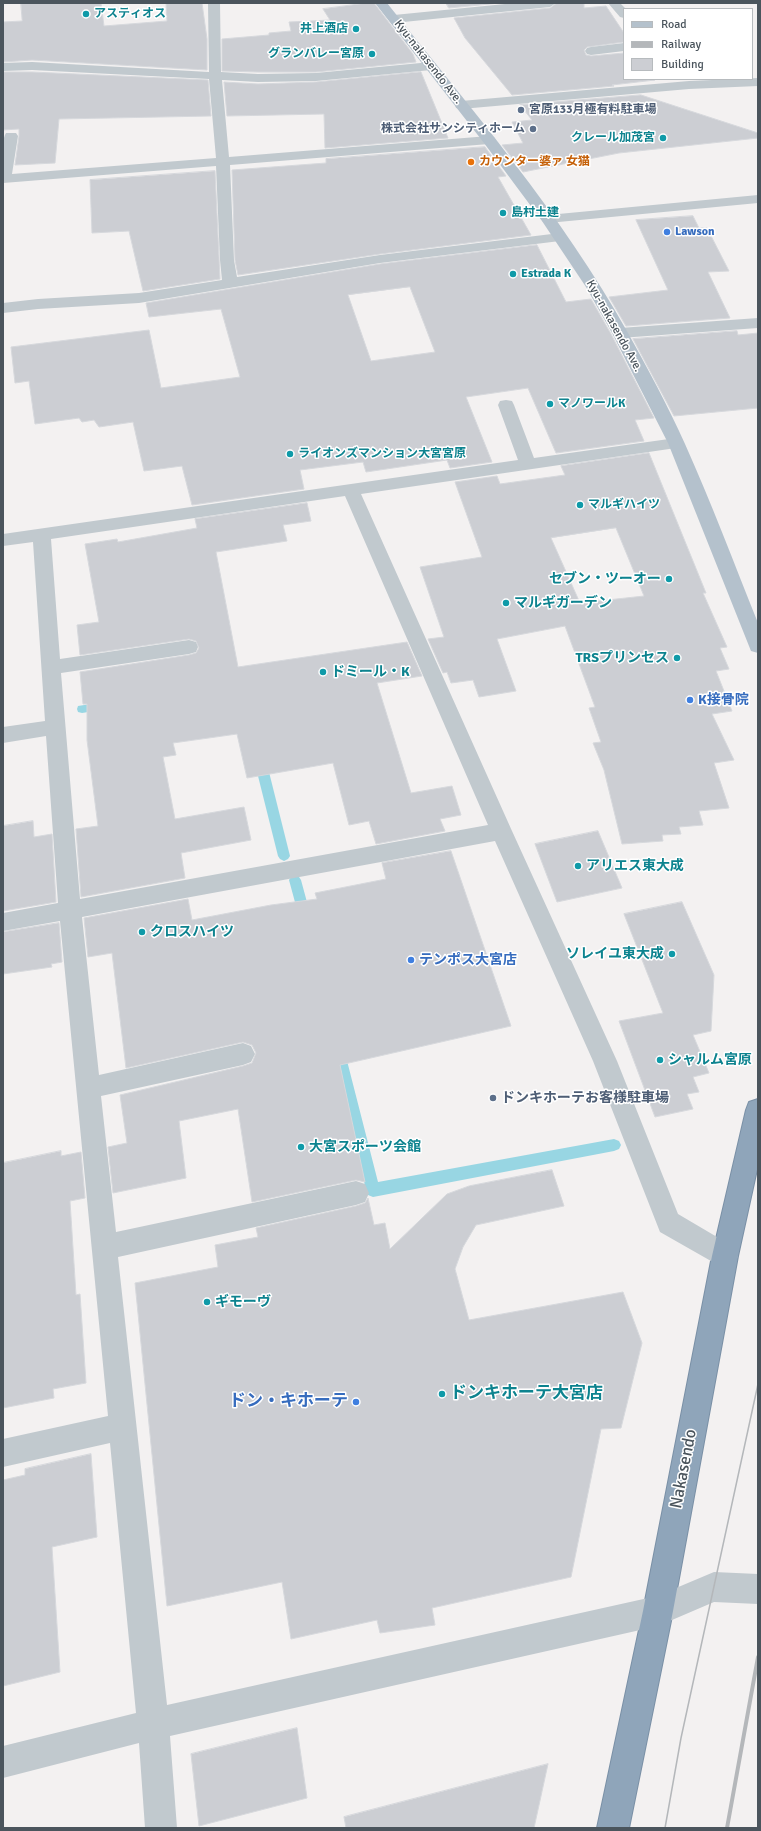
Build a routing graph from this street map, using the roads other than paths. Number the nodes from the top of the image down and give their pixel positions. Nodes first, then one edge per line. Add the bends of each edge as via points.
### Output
1 (214, 3) edge
2 (381, 3) edge
3 (550, 3) edge
4 (614, 3) edge
5 (623, 13) edge
6 (394, 19) junction
7 (623, 47) edge
8 (591, 51) dead end
9 (3, 66) edge
10 (431, 66) junction
11 (215, 77) junction
12 (687, 82) edge
13 (758, 82) edge
14 (461, 105) junction
15 (11, 136) dead end
16 (489, 140) junction
17 (223, 161) junction
18 (3, 179) edge
19 (758, 199) edge
20 (548, 219) junction
21 (560, 237) junction
22 (230, 283) junction
23 (3, 306) edge
24 (758, 323) edge
25 (620, 334) junction
26 (506, 404) dead end
27 (676, 443) junction
28 (528, 464) junction
29 (350, 489) junction
30 (42, 536) junction
31 (3, 540) edge
32 (758, 646) edge
33 (189, 647) dead end
34 (50, 668) junction
35 (55, 727) junction
36 (3, 735) edge
37 (501, 831) junction
38 (70, 910) junction
39 (3, 922) edge
40 (243, 1054) dead end
41 (88, 1088) junction
42 (758, 1110) edge
43 (356, 1193) dead end
44 (104, 1247) junction
45 (725, 1256) junction
46 (122, 1427) junction
47 (3, 1453) edge
48 (758, 1589) edge
49 (658, 1611) junction
50 (153, 1724) junction
51 (3, 1762) edge
52 (160, 1828) edge
53 (613, 1828) edge

1 - 11 street
2 - 6 main road, Kyu-nakasendo Ave.
3 - 6 street
4 - 5 street
6 - 10 main road, Kyu-nakasendo Ave.
7 - 8 street
9 - 11 street
10 - 11 street via 316,77
10 - 14 main road, Kyu-nakasendo Ave.
11 - 17 street
12 - 13 street
12 - 14 street
14 - 16 main road, Kyu-nakasendo Ave.
15 - 18 street
16 - 17 street
16 - 20 main road, Kyu-nakasendo Ave.
17 - 18 street
17 - 22 street
19 - 20 street
20 - 21 main road, Kyu-nakasendo Ave.
21 - 22 street via 380,259
21 - 25 main road, Kyu-nakasendo Ave.
22 - 23 street via 139,298
24 - 25 street
25 - 27 main road, Kyu-nakasendo Ave.
26 - 28 street
27 - 28 street
27 - 32 main road, Kyu-nakasendo Ave.
28 - 29 street
29 - 30 street
29 - 37 street
30 - 31 street
30 - 34 street
33 - 34 street
34 - 35 street
35 - 36 street
35 - 38 street
37 - 38 street
37 - 45 street via 605,1061 669,1223
38 - 39 street
38 - 41 street
40 - 41 street
41 - 44 street
42 - 45 highway, Nakasendo
43 - 44 street
44 - 46 street
45 - 49 highway, Nakasendo
46 - 47 street
46 - 50 street
48 - 49 street via 714,1587
49 - 50 street
49 - 53 highway, Nakasendo
50 - 51 street
50 - 52 street

